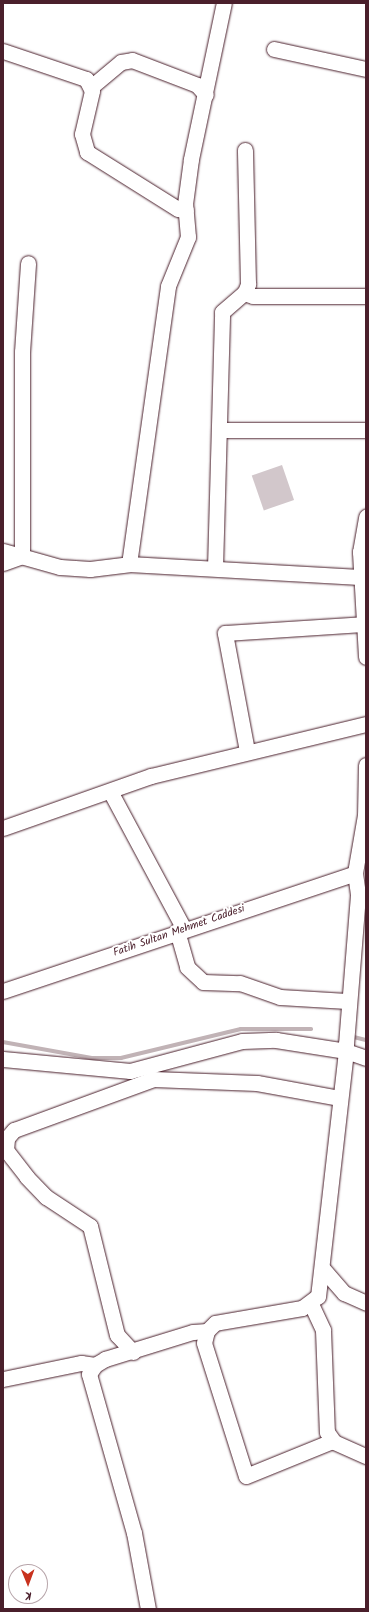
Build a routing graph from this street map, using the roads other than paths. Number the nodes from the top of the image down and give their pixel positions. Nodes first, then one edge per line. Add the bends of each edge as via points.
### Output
1 (224, 3) edge
2 (274, 49) dead end
3 (3, 51) edge
4 (366, 69) edge
5 (91, 87) junction
6 (206, 94) junction
7 (245, 150) dead end
8 (186, 210) junction
9 (28, 264) dead end
10 (244, 293) junction
11 (366, 296) edge
12 (220, 430) junction
13 (366, 430) edge
14 (366, 517) edge
15 (363, 548) edge
16 (3, 551) edge
17 (22, 556) junction
18 (3, 563) edge
19 (129, 564) junction
20 (215, 568) junction
21 (360, 577) junction
22 (364, 598) edge
23 (363, 624) junction
24 (366, 657) edge
25 (366, 724) edge
26 (248, 751) junction
27 (366, 768) edge
28 (110, 791) junction
29 (3, 828) edge
30 (355, 873) junction
31 (362, 897) edge
32 (181, 930) junction
33 (4, 987) edge
34 (347, 1002) junction
35 (346, 1051) junction
36 (3, 1058) edge
37 (366, 1058) edge
38 (339, 1098) junction
39 (323, 1270) junction
40 (366, 1303) edge
41 (311, 1304) junction
42 (207, 1331) junction
43 (133, 1352) junction
44 (95, 1365) junction
45 (3, 1379) edge
46 (332, 1441) junction
47 (366, 1456) edge
48 (148, 1609) edge

1 - 6 street
2 - 4 street
3 - 5 street via 78,75
5 - 6 street via 121,62 132,60 197,85
5 - 8 street via 82,134 87,152 178,209
6 - 8 street via 192,159
7 - 10 street via 248,266
8 - 19 street via 189,230 168,286
9 - 17 street via 22,352
10 - 11 street via 253,296
10 - 12 street via 222,312
12 - 13 street
12 - 20 street
14 - 15 street
15 - 21 street
16 - 17 street
17 - 18 street
17 - 19 street via 60,567 90,569
19 - 20 street
20 - 21 street
21 - 22 street
22 - 23 street
23 - 24 street
23 - 26 street via 225,633
25 - 26 street
26 - 28 street via 151,776
27 - 30 street via 365,815
28 - 29 street
28 - 32 street
30 - 31 street
30 - 32 street, Fatih Sultan Mehmet Caddesi
31 - 34 street
32 - 33 street, Fatih Sultan Mehmet Caddesi
32 - 34 street via 187,967 203,982 240,983 280,997
34 - 35 street
35 - 36 street via 276,1040 242,1041 130,1071
35 - 37 street
35 - 38 street
38 - 39 street
38 - 43 street via 257,1083 154,1079 8,1136 6,1150 27,1177 46,1197 90,1226 117,1334
39 - 40 street via 344,1293
39 - 41 street via 320,1292
41 - 42 street via 234,1318 215,1324
41 - 46 street via 323,1330 327,1432
42 - 43 street via 193,1332
42 - 46 street via 204,1343 246,1476
43 - 44 street
44 - 45 street via 81,1362
44 - 48 street via 90,1382 134,1533
46 - 47 street

